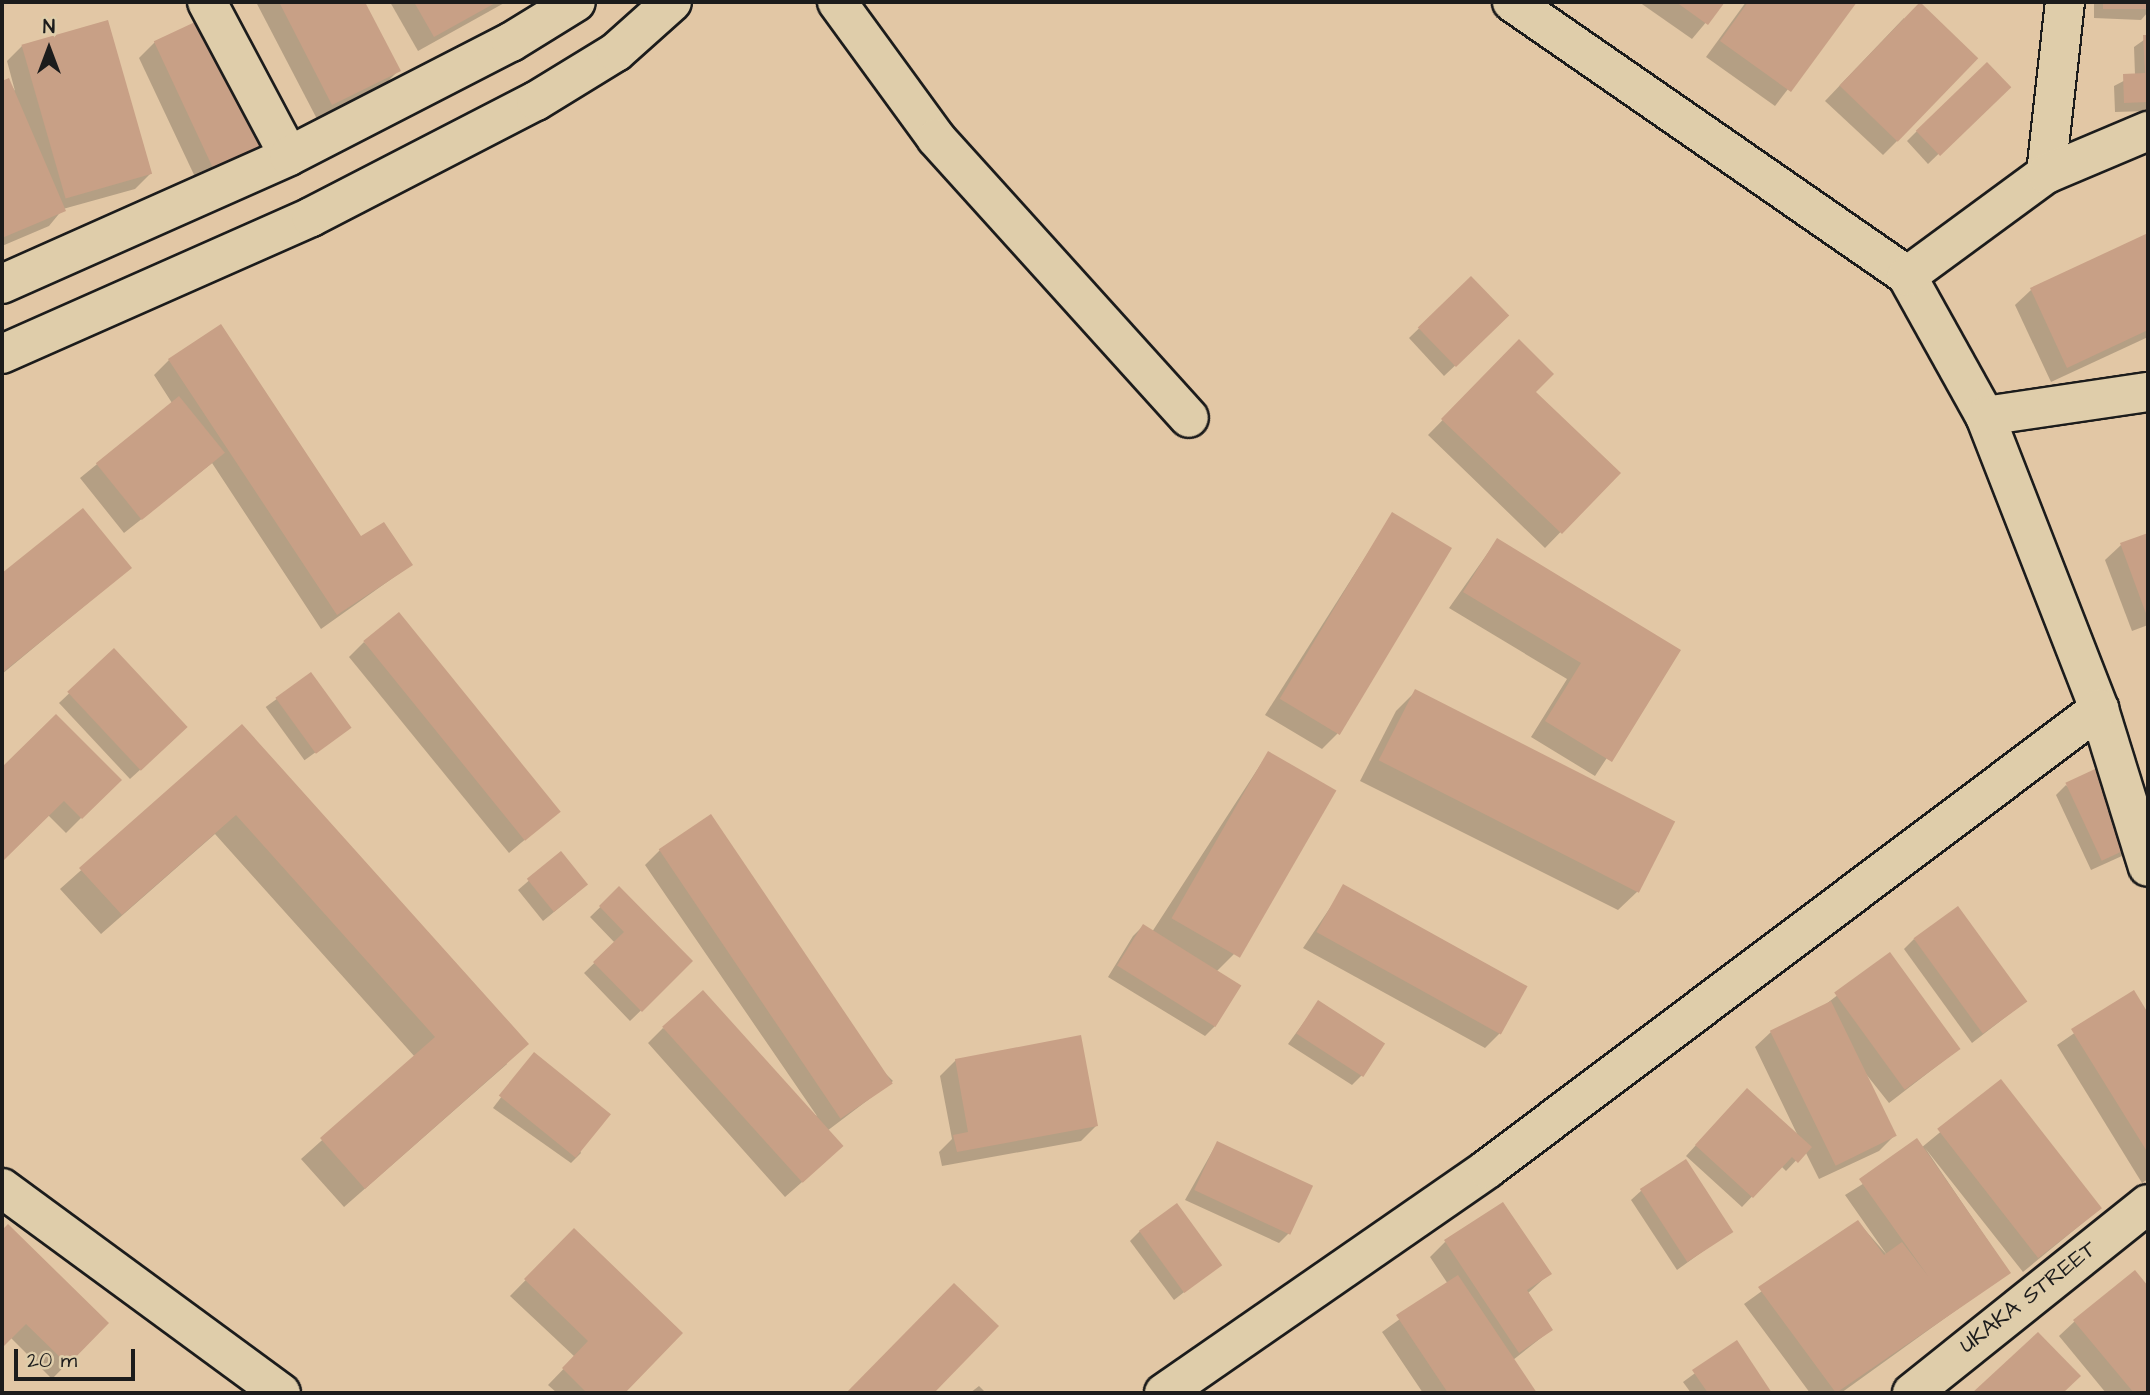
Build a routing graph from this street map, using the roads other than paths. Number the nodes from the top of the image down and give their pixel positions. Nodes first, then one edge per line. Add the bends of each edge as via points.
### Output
1 (207, 2) edge
2 (576, 2) edge
3 (673, 2) edge
4 (837, 2) edge
5 (2065, 2) edge
6 (1526, 5) edge
7 (2148, 131) edge
8 (289, 156) junction
9 (2046, 174) junction
10 (1907, 276) junction
11 (2, 284) edge
12 (2, 354) edge
13 (2148, 392) edge
14 (1985, 416) junction
15 (1189, 418) dead end
16 (2099, 709) junction
17 (2139, 807) edge
18 (2148, 867) edge
19 (2, 1188) edge
20 (2148, 1204) edge
21 (281, 1393) edge
22 (1164, 1393) edge
23 (1912, 1393) edge

1 - 8 street
2 - 8 street via 511,42
3 - 12 street via 616,52 536,101 312,217
4 - 15 street via 936,138
5 - 9 street
6 - 10 street
7 - 9 street
8 - 11 street
9 - 10 street
10 - 14 street
13 - 14 street
14 - 16 street
16 - 17 street
16 - 22 street via 1486,1169
17 - 18 street
19 - 21 street
20 - 23 street, UKAKA STREET

